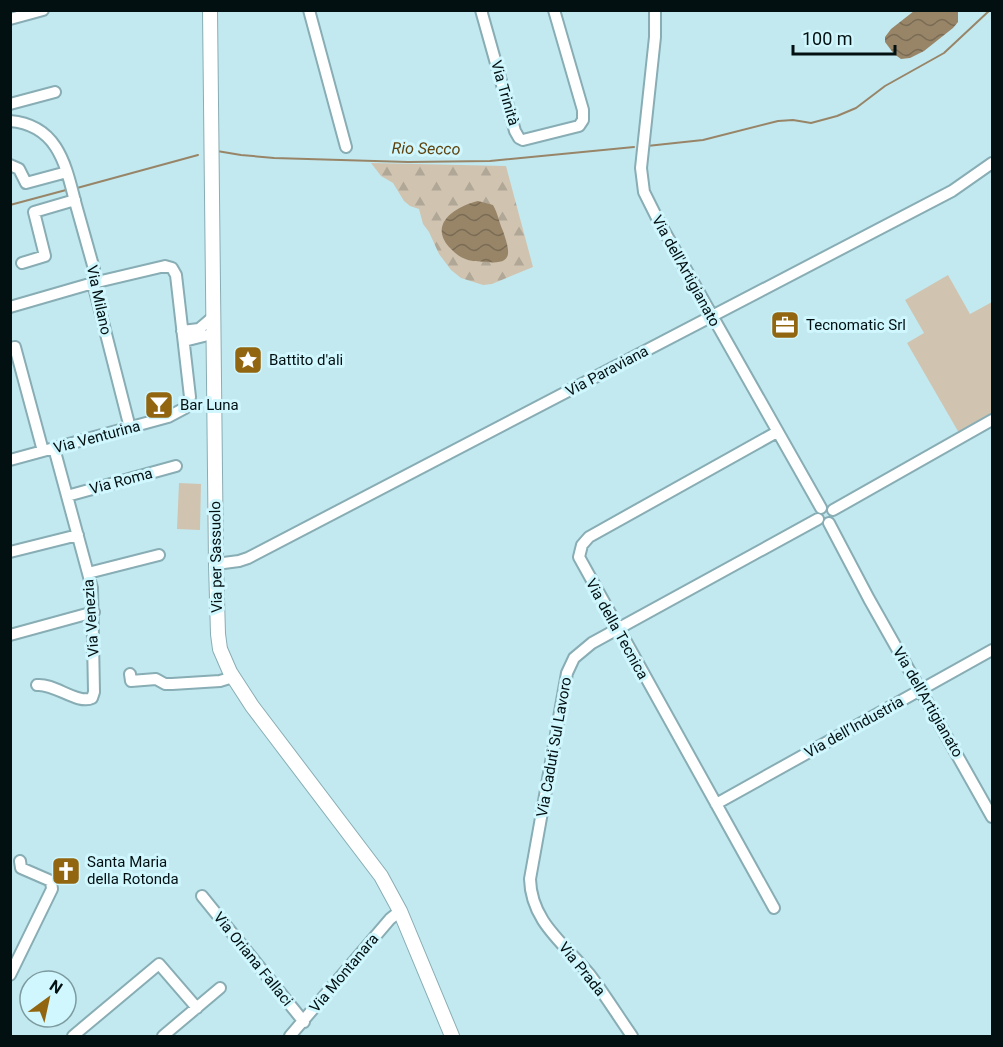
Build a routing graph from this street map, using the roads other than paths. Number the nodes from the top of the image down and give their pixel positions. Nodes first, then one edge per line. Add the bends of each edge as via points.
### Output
1 (43, 10) edge
2 (210, 10) edge
3 (309, 10) edge
4 (481, 10) edge
5 (554, 10) edge
6 (655, 10) edge
7 (10, 19) edge
8 (55, 92) dead end
9 (10, 104) edge
10 (10, 120) edge
11 (346, 147) dead end
12 (993, 163) edge
13 (10, 165) edge
14 (67, 172) junction
15 (75, 200) junction
16 (22, 263) dead end
17 (93, 283) junction
18 (10, 307) edge
19 (711, 316) junction
20 (208, 333) junction
21 (183, 336) junction
22 (10, 348) edge
23 (993, 420) edge
24 (130, 428) junction
25 (777, 432) junction
26 (49, 450) junction
27 (10, 460) edge
28 (176, 466) dead end
29 (67, 496) junction
30 (833, 510) junction
31 (819, 513) junction
32 (829, 523) junction
33 (78, 535) junction
34 (10, 552) edge
35 (159, 555) dead end
36 (216, 564) junction
37 (88, 573) junction
38 (94, 612) junction
39 (618, 630) junction
40 (10, 635) edge
41 (993, 650) edge
42 (130, 674) dead end
43 (233, 677) junction
44 (37, 685) dead end
45 (922, 690) junction
46 (716, 804) junction
47 (993, 817) edge
48 (20, 861) dead end
49 (202, 896) dead end
50 (532, 902) joint
51 (774, 908) dead end
52 (400, 912) junction
53 (10, 975) edge
54 (220, 988) dead end
55 (197, 1008) junction
56 (304, 1022) junction
57 (73, 1036) edge
58 (163, 1036) edge
59 (290, 1036) edge
60 (452, 1036) edge
61 (632, 1036) edge

1 - 7 street
2 - 20 main road, Via per Sassuolo
3 - 11 street
4 - 5 street, Via Trinità via 515,131 523,140 579,126 584,120
6 - 19 street, Via dell'Artigianato via 641,152 642,181 649,204
8 - 9 street
10 - 14 street, Via Milano via 38,128 52,141
12 - 19 street, Via Paraviana via 952,191
13 - 14 street via 19,169 26,183
14 - 15 street, Via Milano
15 - 16 street via 34,212 45,256
15 - 17 street, Via Milano via 94,269
17 - 18 street
17 - 21 street, Via Venturina via 172,268
17 - 24 street, Via Milano
19 - 25 street, Via dell'Artigianato
19 - 36 street, Via Paraviana via 248,558
20 - 21 street
20 - 36 main road, Via per Sassuolo via 216,413
21 - 24 street, Via Venturina via 188,404 175,415
22 - 26 street, Via Venezia via 15,347
23 - 30 street
24 - 26 street, Via Venturina
25 - 31 street, Via dell'Artigianato
25 - 39 street, Via della Tecnica via 585,541 579,552 581,564
26 - 27 street, Via Venturina
26 - 29 street, Via Venezia
28 - 29 street, Via Roma
29 - 33 street, Via Venezia
30 - 31 street via 828,507
30 - 32 street via 834,517
31 - 32 street via 821,523
31 - 39 street, Via Caduti Sul Lavoro
32 - 45 street, Via dell'Artigianato
33 - 34 street
33 - 37 street, Via Venezia
35 - 37 street
36 - 43 main road, Via per Sassuolo via 220,649
37 - 38 street, Via Venezia
38 - 40 street
38 - 44 street, Via Venezia via 92,698 84,700
39 - 46 street, Via della Tecnica
39 - 50 street, Via Caduti Sul Lavoro via 585,648 574,658 567,673 530,879
41 - 45 street, Via dell’Industria
42 - 43 street via 131,681 156,679 165,684
43 - 52 main road, Via per Sassuolo via 381,876
45 - 46 street, Via dell’Industria
45 - 47 street, Via dell'Artigianato
46 - 51 street, Via della Tecnica
48 - 53 street via 21,868 51,881 52,889
49 - 56 street, Via Oriana Fallaci
50 - 61 street, Via Prada
52 - 56 street, Via Montanara
52 - 60 main road, Via per Sassuolo
54 - 55 street
55 - 57 street via 159,964
55 - 58 street
56 - 59 street, Via Montanara

